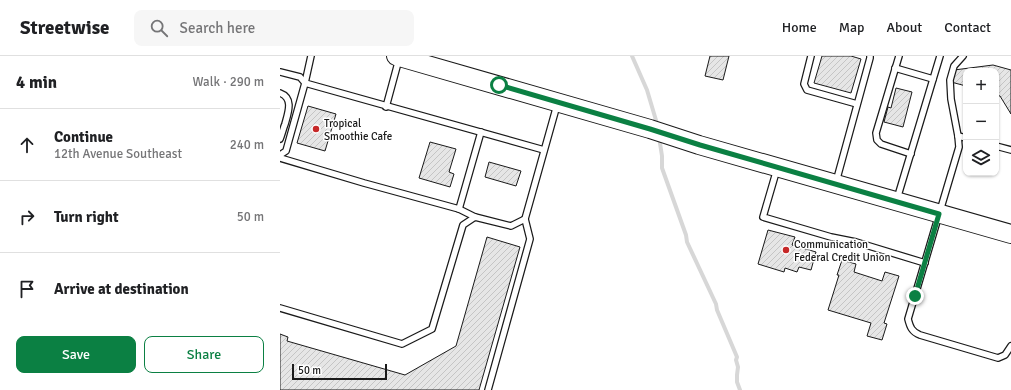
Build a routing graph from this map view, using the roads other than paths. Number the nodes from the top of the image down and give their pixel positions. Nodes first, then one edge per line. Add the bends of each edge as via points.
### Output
1 (311, 56) edge
2 (398, 56) edge
3 (811, 56) edge
4 (870, 56) edge
5 (898, 56) edge
6 (940, 56) edge
7 (963, 56) edge
8 (895, 68) junction
9 (280, 72) edge
10 (933, 80) junction
11 (305, 83) junction
12 (280, 93) edge
13 (558, 102) junction
14 (857, 104) junction
15 (386, 107) junction
16 (481, 132) junction
17 (958, 136) junction
18 (963, 137) edge
19 (280, 139) edge
20 (999, 147) edge
21 (544, 150) junction
22 (1011, 150) edge
23 (911, 154) junction
24 (280, 156) edge
25 (778, 167) junction
26 (835, 184) junction
27 (896, 201) junction
28 (459, 209) junction
29 (939, 214) junction
30 (475, 217) junction
31 (525, 219) junction
32 (1011, 234) edge
33 (925, 263) junction
34 (280, 308) edge
35 (1011, 346) edge
36 (488, 390) edge

1 - 11 lane
2 - 13 main road
2 - 15 lane
3 - 14 lane via 804,84 807,90
4 - 14 lane
5 - 8 lane
6 - 10 lane
7 - 17 lane via 954,66 950,80
8 - 10 lane
8 - 23 lane via 876,133 877,140 881,144
9 - 11 lane via 300,77
10 - 23 lane
11 - 15 lane
11 - 24 lane via 286,151
12 - 19 lane via 284,94 289,106
13 - 21 lane
13 - 25 main road
14 - 26 lane
15 - 16 lane
16 - 21 lane
16 - 28 lane
17 - 18 lane
17 - 29 lane via 958,147
20 - 22 lane
21 - 31 lane
23 - 27 lane
24 - 28 lane via 364,183
25 - 26 main road
25 - 33 lane via 763,217
26 - 27 main road
27 - 29 main road
28 - 30 lane
29 - 32 main road
29 - 33 lane
30 - 31 lane via 511,226
30 - 34 lane via 463,224 432,329 402,344
31 - 36 lane via 530,239
33 - 35 lane via 908,319 915,333 998,358 1005,355

